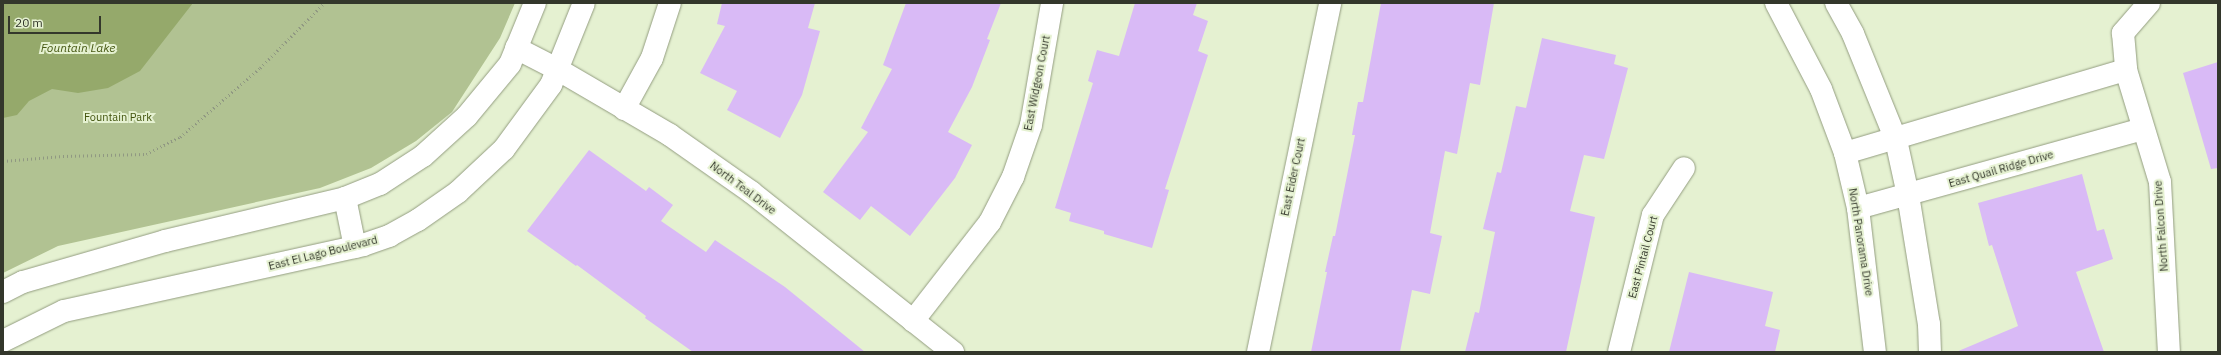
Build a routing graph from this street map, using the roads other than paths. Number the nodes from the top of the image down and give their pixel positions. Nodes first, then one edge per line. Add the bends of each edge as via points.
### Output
1 (535, 3) edge
2 (584, 3) edge
3 (670, 3) edge
4 (1052, 3) edge
5 (1330, 3) edge
6 (1776, 3) edge
7 (1836, 3) edge
8 (2149, 3) edge
9 (516, 48) junction
10 (558, 69) junction
11 (2126, 70) junction
12 (624, 109) junction
13 (2143, 129) junction
14 (1896, 140) junction
15 (1845, 153) junction
16 (1684, 168) dead end
17 (1908, 195) junction
18 (345, 198) junction
19 (1858, 208) junction
20 (354, 247) junction
21 (3, 292) edge
22 (912, 321) junction
23 (3, 341) edge
24 (953, 352) edge
25 (1258, 352) edge
26 (1619, 352) edge
27 (1875, 352) edge
28 (1930, 352) edge
29 (2170, 352) edge

1 - 9 street
2 - 10 street, East El Lago Boulevard
3 - 12 street via 652,58
4 - 22 street, East Widgeon Court via 1031,124 1012,177 990,222
5 - 25 street, East Eider Court
6 - 15 street, North Panorama Drive via 1821,89
7 - 14 street via 1853,34
8 - 11 street, North Falcon Drive via 2123,33
9 - 10 street, North Teal Drive
9 - 18 street via 510,64 468,116 423,156 380,184
10 - 12 street, North Teal Drive
10 - 20 street, East El Lago Boulevard via 551,85 504,149 458,192 389,236
11 - 13 street, North Falcon Drive
11 - 14 street
12 - 22 street, North Teal Drive via 670,135 751,192
13 - 17 street, East Quail Ridge Drive
13 - 29 street, North Falcon Drive via 2160,182
14 - 15 street
14 - 17 street
15 - 19 street, North Panorama Drive
16 - 26 street, East Pintail Court via 1653,215
17 - 19 street, East Quail Ridge Drive
17 - 28 street via 1929,324
18 - 20 street
18 - 21 street via 165,241 23,282
19 - 27 street, North Panorama Drive
20 - 23 street, East El Lago Boulevard via 64,312
22 - 24 street, North Teal Drive

